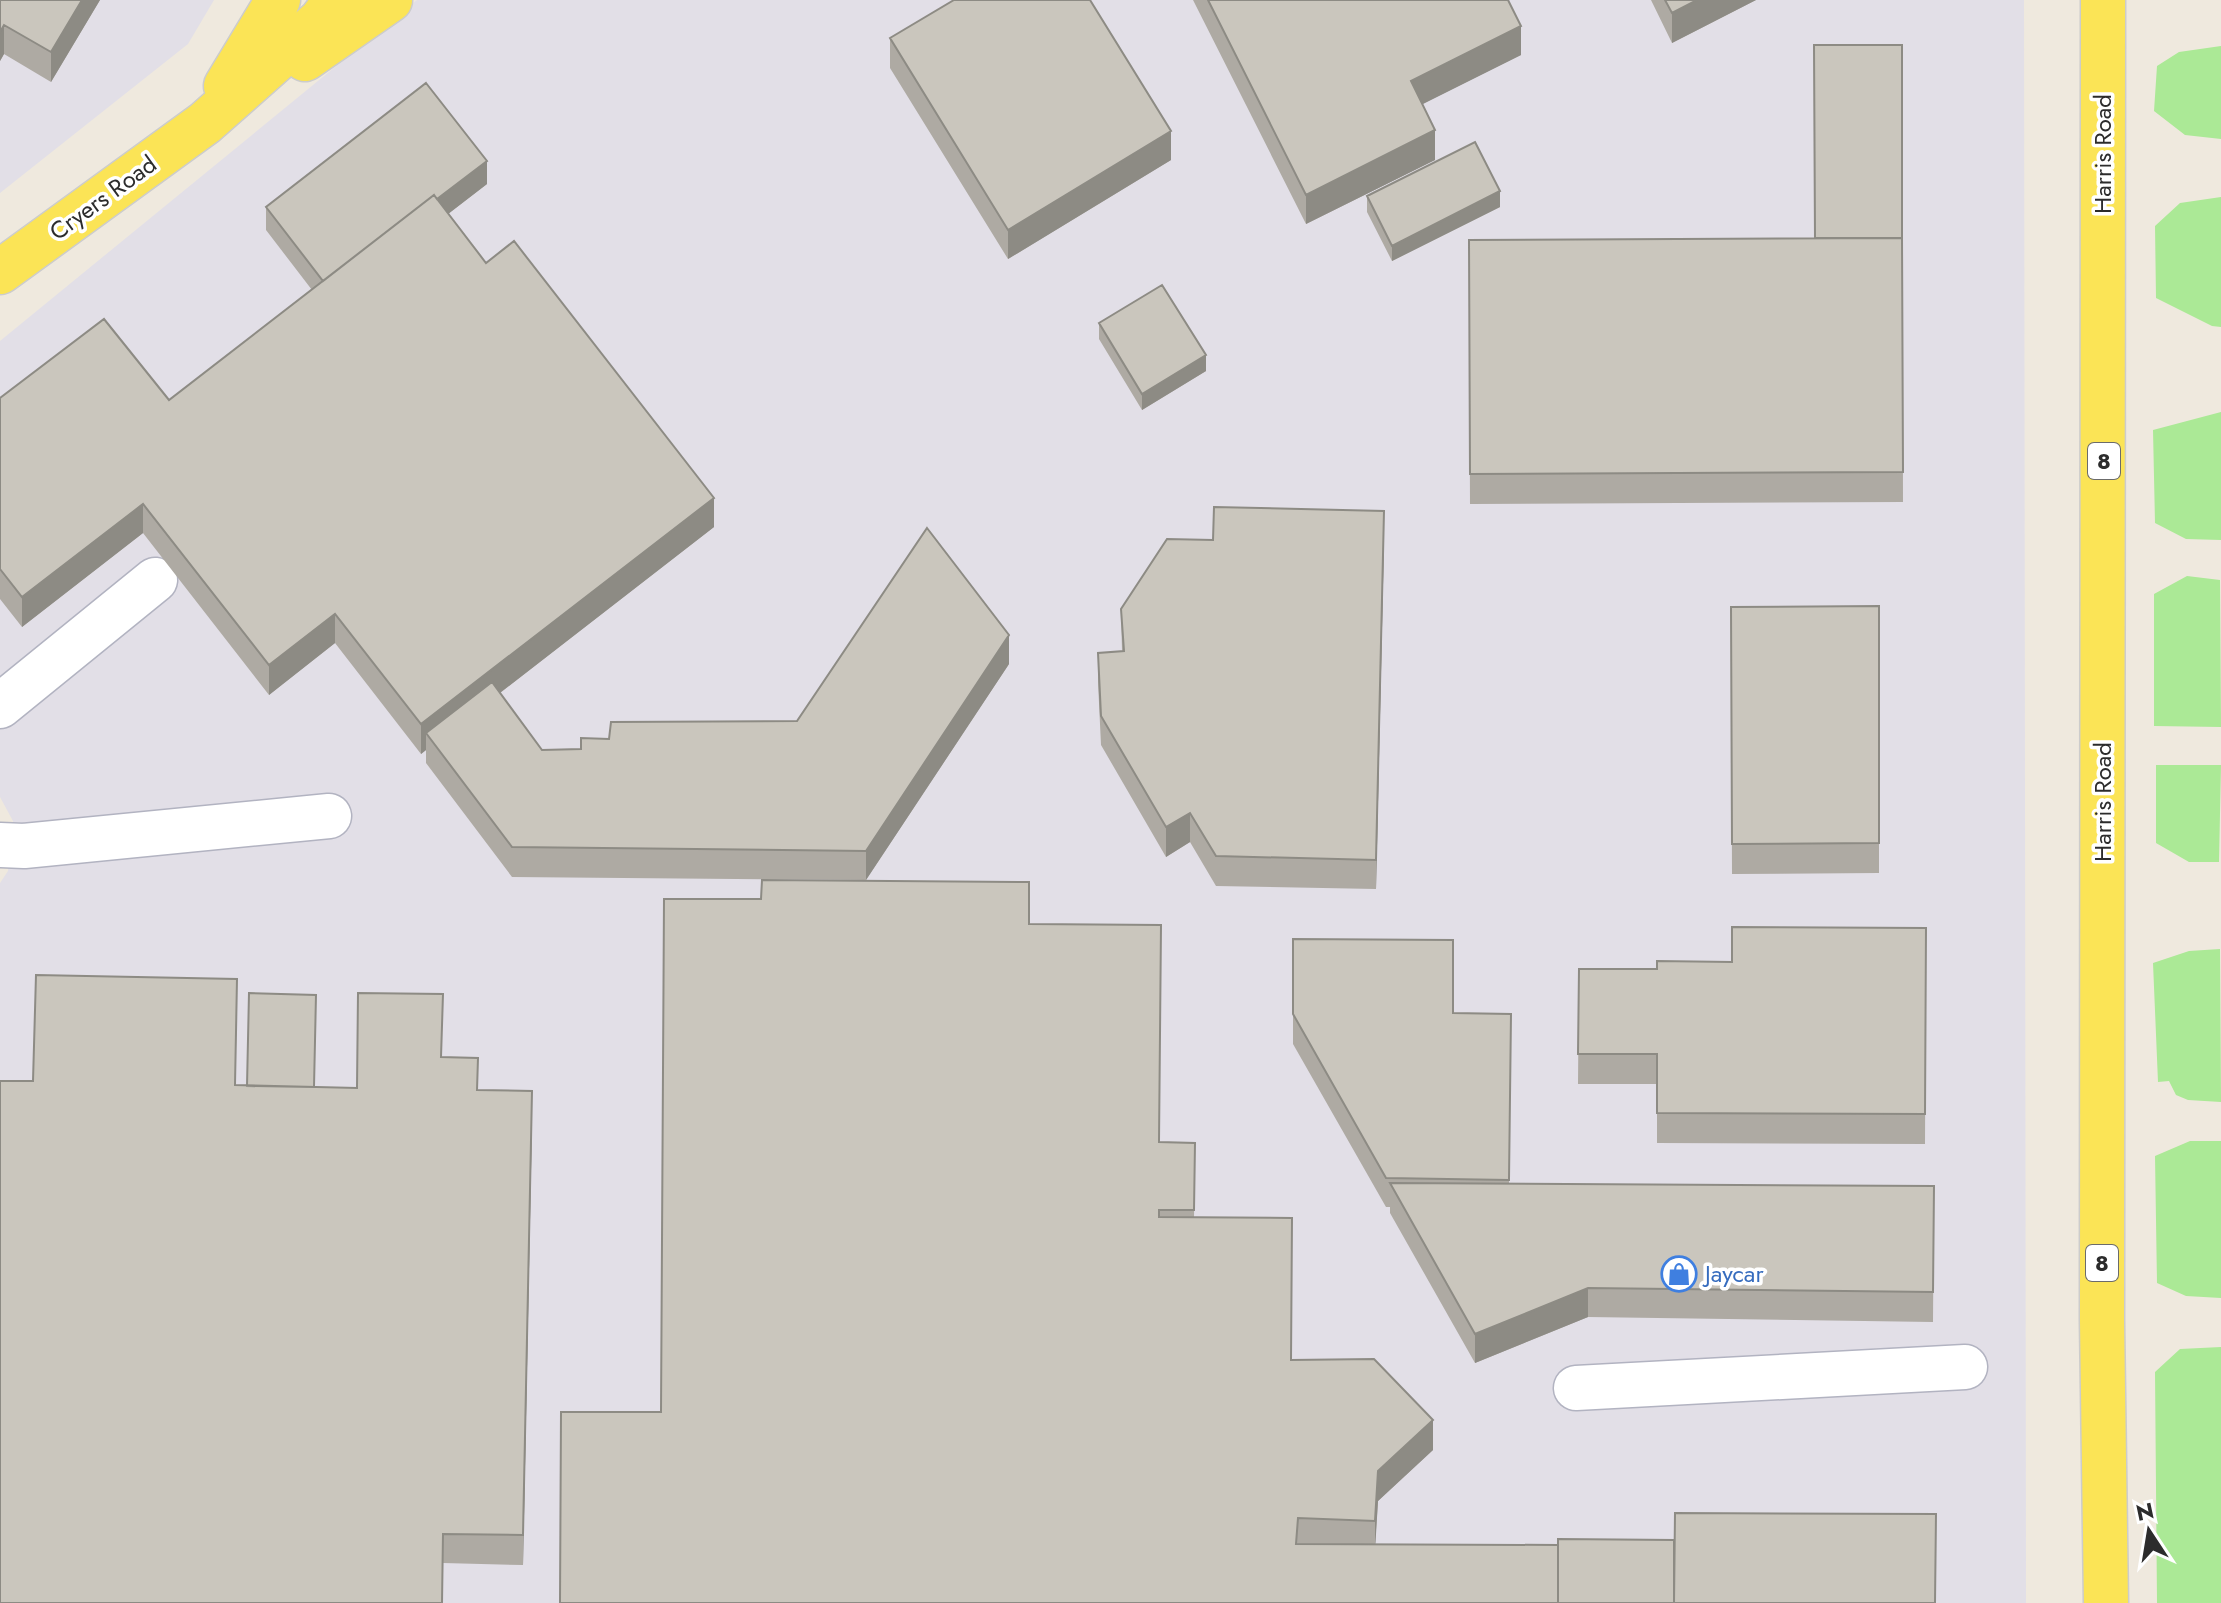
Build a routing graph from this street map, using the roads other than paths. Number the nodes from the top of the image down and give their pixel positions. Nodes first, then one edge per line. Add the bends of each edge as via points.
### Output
1 (278, 0) edge
2 (336, 0) edge
3 (390, 0) edge
4 (2103, 0) edge
5 (205, 123) junction
6 (0, 272) edge
7 (155, 580) dead end
8 (0, 706) edge
9 (329, 816) dead end
10 (0, 845) edge
11 (1965, 1367) dead end
12 (1576, 1388) dead end
13 (2106, 1603) edge

1 - 5 main road
2 - 5 main road, Cryers Road via 321,20
3 - 5 main road, Cryers Road
4 - 13 main road, Harris Road / 8
5 - 6 main road, Cryers Road
7 - 8 lane
9 - 10 lane
11 - 12 lane

